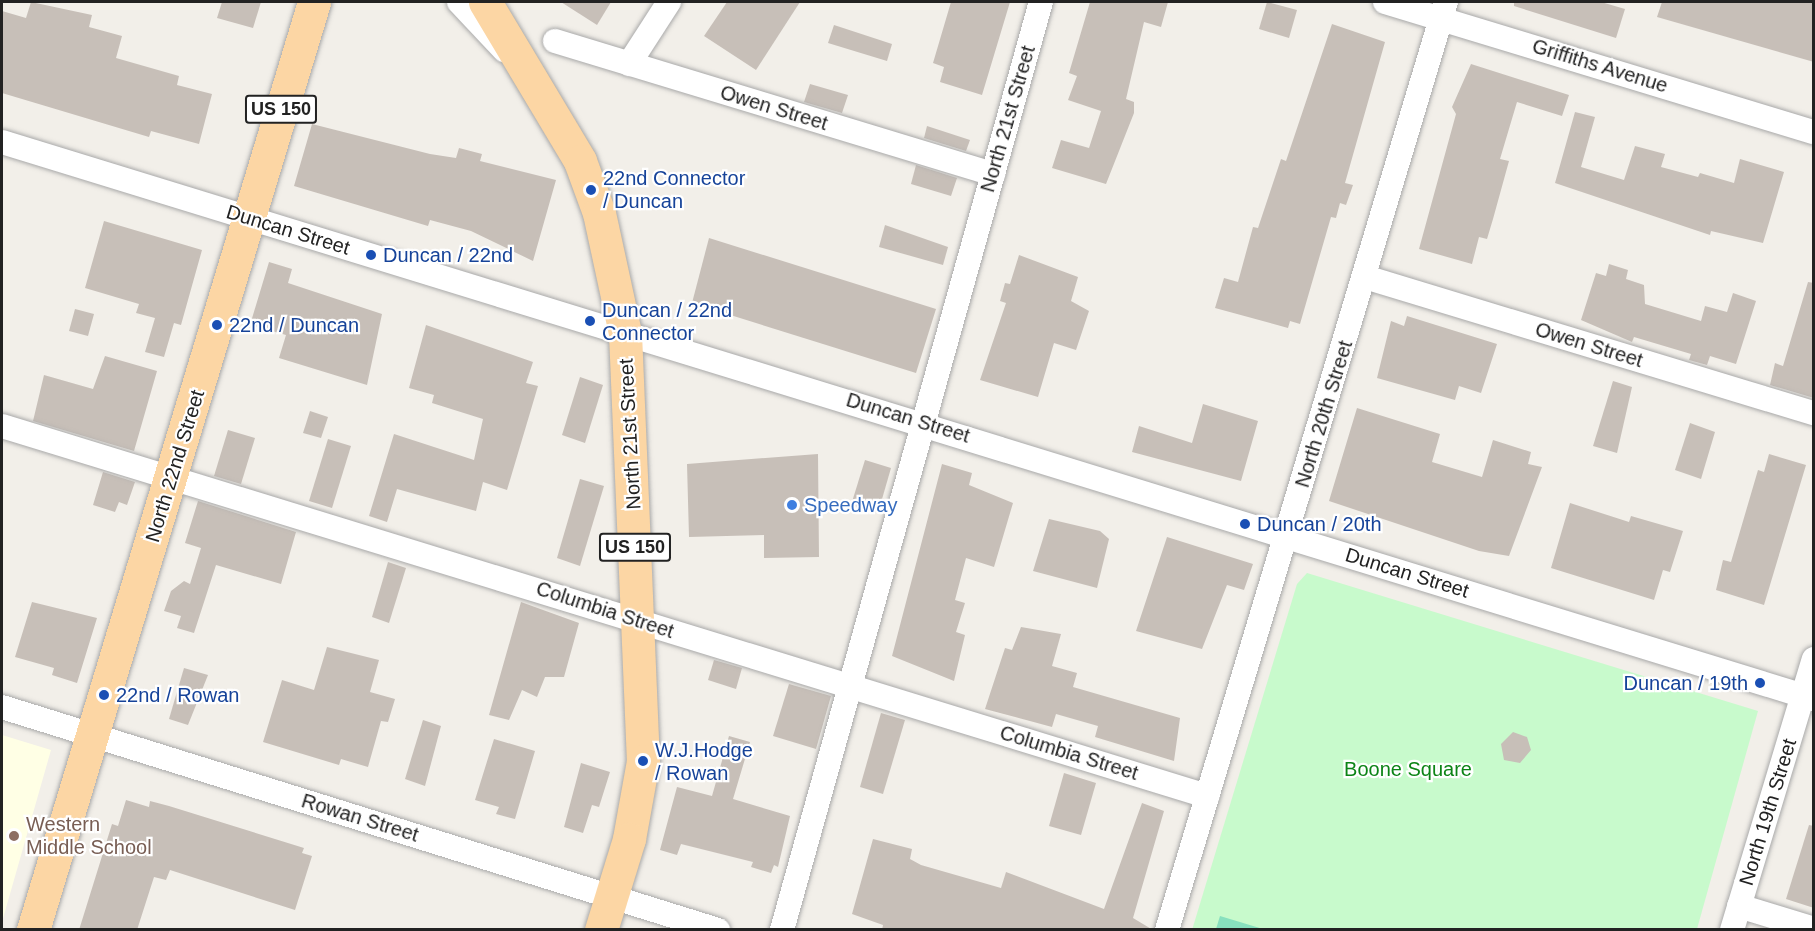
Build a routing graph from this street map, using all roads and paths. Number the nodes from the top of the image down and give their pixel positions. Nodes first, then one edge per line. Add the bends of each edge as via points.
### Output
1 (314, 2) edge
2 (459, 2) edge
3 (485, 2) edge
4 (669, 2) edge
5 (1041, 2) edge
6 (1385, 2) edge
7 (1444, 10) edge
8 (555, 41) dead end
9 (629, 64) junction
10 (522, 68) junction
11 (1814, 132) edge
12 (2, 142) edge
13 (993, 174) junction
14 (250, 217) junction
15 (1365, 277) junction
16 (625, 333) junction
17 (1814, 413) edge
18 (923, 422) junction
19 (2, 426) edge
20 (171, 478) junction
21 (1287, 536) junction
22 (639, 621) junction
23 (1814, 659) edge
24 (851, 685) junction
25 (1808, 697) edge
26 (2, 707) edge
27 (92, 735) junction
28 (1208, 796) junction
29 (612, 896) junction
30 (1739, 906) junction
31 (1814, 929) edge
32 (33, 930) edge
33 (601, 930) edge
34 (718, 930) edge
35 (782, 930) edge
36 (1167, 930) edge
37 (1732, 930) edge

1 - 14 main road, North 22nd Street / US 150
2 - 10 street
3 - 10 main road, North 21st Street / US 150
4 - 9 street
5 - 13 street, North 21st Street
6 - 7 street, Griffiths Avenue
7 - 11 street, Griffiths Avenue
7 - 15 street, North 20th Street
8 - 9 street, Owen Street
9 - 13 street, Owen Street
10 - 16 main road, North 21st Street / US 150 via 565,132 591,190
12 - 14 street, Duncan Street
13 - 18 street, North 21st Street
14 - 16 street, Duncan Street
14 - 20 main road, North 22nd Street / US 150
15 - 17 street, Owen Street
15 - 21 street, North 20th Street
16 - 18 street, Duncan Street
16 - 22 main road, North 21st Street / US 150
18 - 21 street, Duncan Street
18 - 24 street, North 21st Street
19 - 20 street, Columbia Street
20 - 22 street, Columbia Street
20 - 27 main road, North 22nd Street / US 150
21 - 25 street, Duncan Street
21 - 28 street, North 20th Street
22 - 24 street, Columbia Street
22 - 29 main road, North 21st Street / US 150 via 643,761 630,839
23 - 25 street, North 19th Street
24 - 28 street, Columbia Street
24 - 35 street, North 21st Street
25 - 30 street, North 19th Street
26 - 27 street, Rowan Street
27 - 29 street, Rowan Street
27 - 32 main road, North 22nd Street / US 150
28 - 36 street, North 20th Street
29 - 33 main road, North 21st Street / US 150
29 - 34 street, Rowan Street
30 - 31 street
30 - 37 street, North 19th Street

